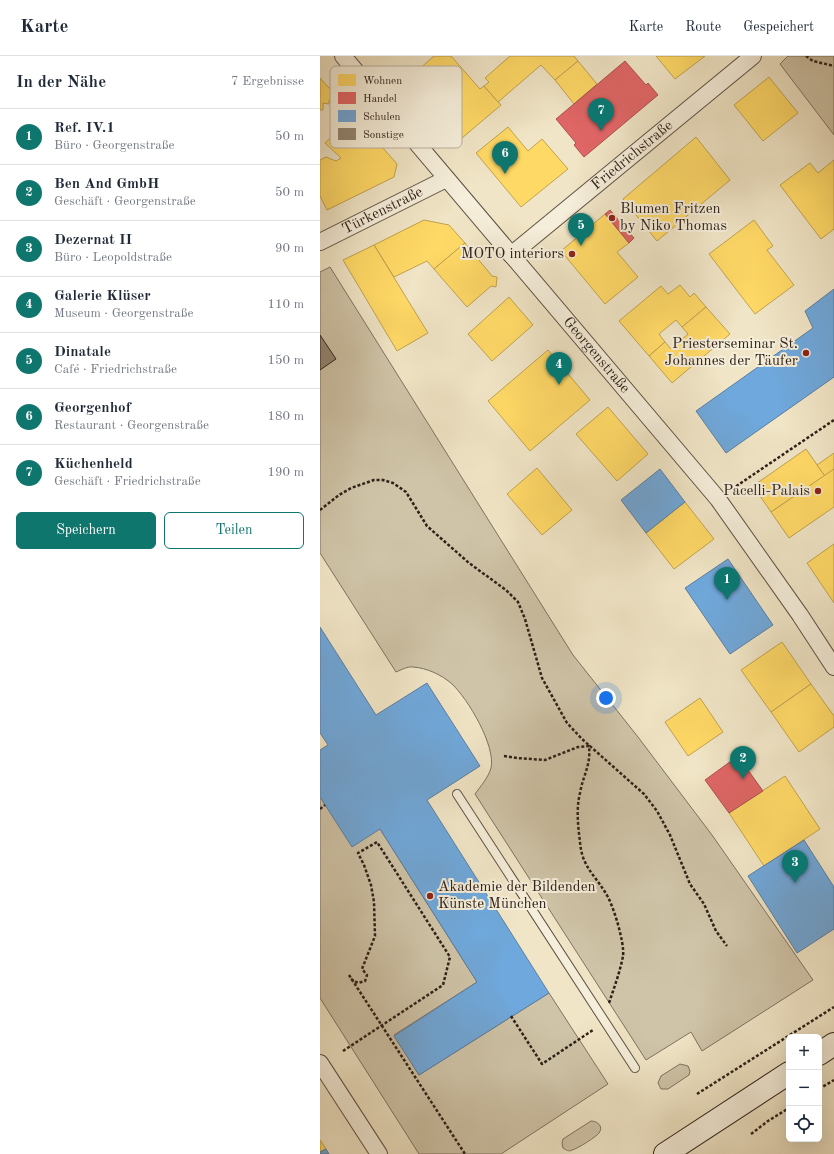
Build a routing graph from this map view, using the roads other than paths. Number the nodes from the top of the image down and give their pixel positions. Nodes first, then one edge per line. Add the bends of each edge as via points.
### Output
1 (343, 56) edge
2 (753, 56) edge
3 (351, 66) edge
4 (420, 148) edge
5 (446, 179) junction
6 (320, 242) edge
7 (511, 255) junction
8 (834, 667) edge
9 (457, 794) dead end
10 (834, 1044) edge
11 (822, 1052) edge
12 (320, 1063) edge
13 (634, 1068) dead end
14 (786, 1075) edge
15 (379, 1154) edge
16 (664, 1154) edge

1 - 3 street, Georgenstraße
2 - 7 street, Friedrichstraße
4 - 5 street, Georgenstraße
5 - 6 street, Türkenstraße
5 - 7 street, Georgenstraße
7 - 8 street, Georgenstraße via 718,499
9 - 13 lane
10 - 11 main road
12 - 15 street
14 - 16 main road

